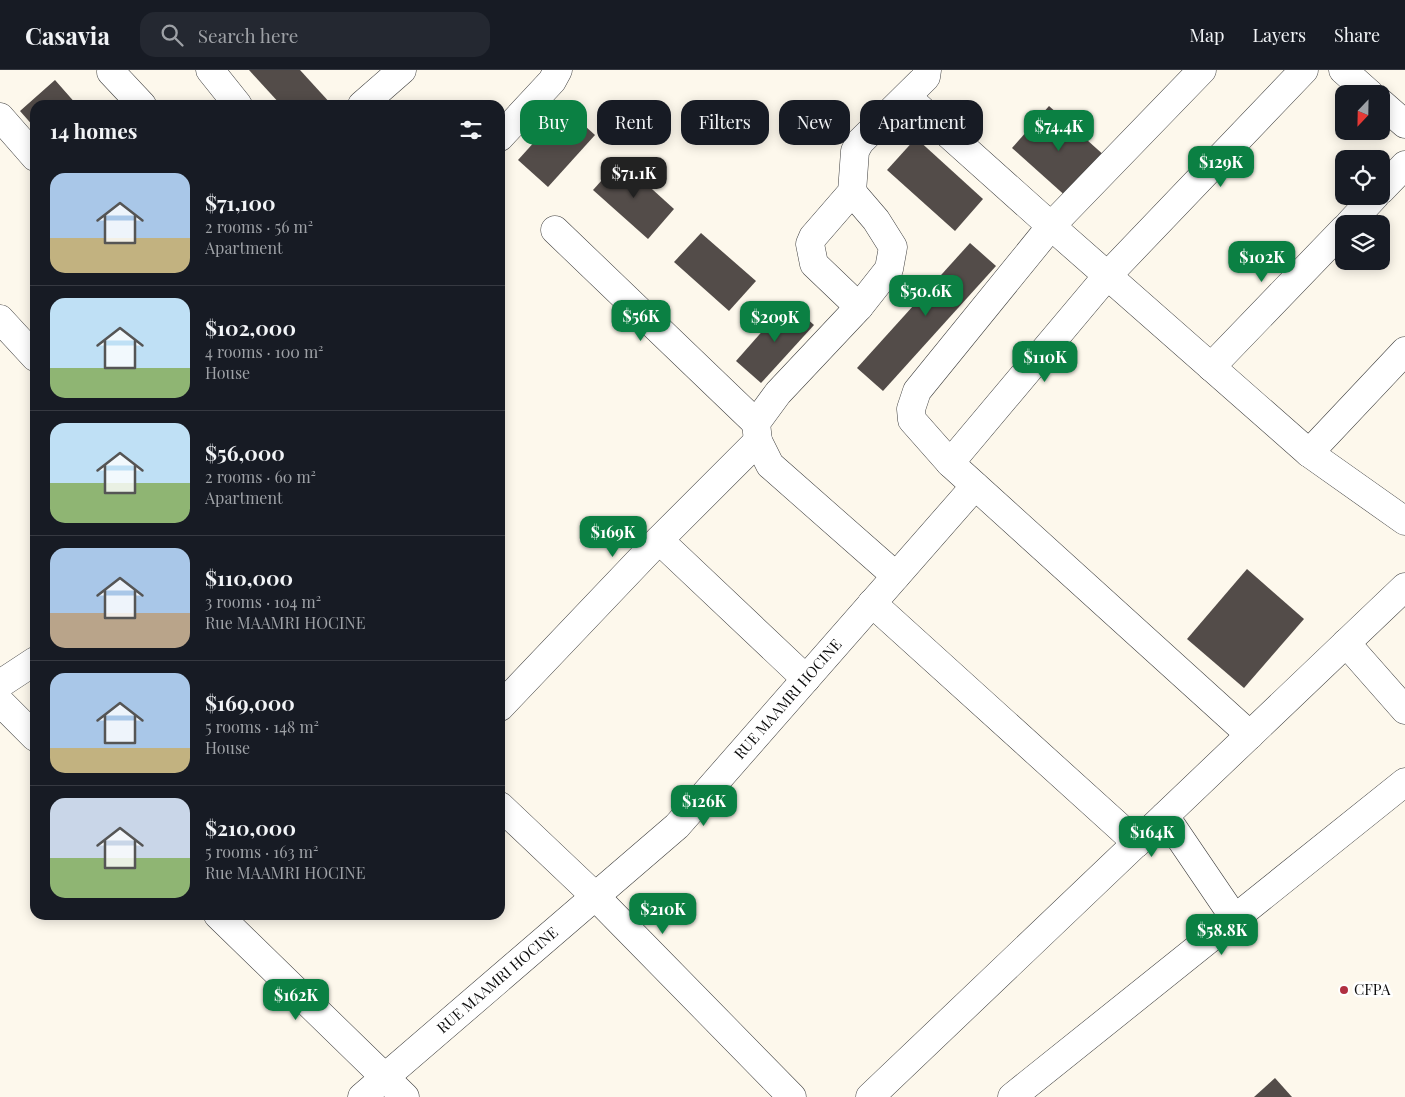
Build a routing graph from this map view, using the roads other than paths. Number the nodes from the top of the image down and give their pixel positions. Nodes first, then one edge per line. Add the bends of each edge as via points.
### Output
1 (210, 70) edge
2 (558, 70) edge
3 (927, 70) edge
4 (1202, 70) edge
5 (1304, 70) edge
6 (1343, 70) edge
7 (111, 72) dead end
8 (385, 75) edge
9 (1360, 85) edge
10 (906, 97) junction
11 (137, 100) edge
12 (234, 100) edge
13 (366, 100) edge
14 (1390, 111) edge
15 (0, 117) edge
16 (1405, 124) edge
17 (505, 132) edge
18 (30, 152) edge
19 (1405, 165) edge
20 (1390, 181) edge
21 (852, 192) junction
22 (1367, 205) edge
23 (1357, 215) edge
24 (1050, 226) junction
25 (555, 230) dead end
26 (1335, 238) edge
27 (1107, 276) junction
28 (859, 306) junction
29 (0, 319) edge
30 (1405, 351) edge
31 (30, 352) edge
32 (1211, 367) junction
33 (757, 432) junction
34 (1309, 453) junction
35 (950, 463) junction
36 (975, 486) junction
37 (1405, 521) edge
38 (659, 540) junction
39 (896, 576) junction
40 (1405, 587) edge
41 (872, 604) junction
42 (1346, 644) junction
43 (30, 664) edge
44 (806, 679) junction
45 (0, 684) edge
46 (0, 702) edge
47 (505, 702) edge
48 (1405, 710) edge
49 (30, 732) edge
50 (1250, 735) junction
51 (1405, 782) edge
52 (505, 811) edge
53 (1164, 816) junction
54 (1137, 843) junction
55 (595, 896) junction
56 (1235, 919) junction
57 (223, 920) edge
58 (384, 1078) junction
59 (362, 1097) edge
60 (404, 1097) edge
61 (792, 1097) edge
62 (870, 1097) edge
63 (1012, 1097) edge

1 - 12 street
2 - 17 street via 552,81
3 - 10 street via 926,77
4 - 24 street
5 - 27 street
6 - 9 street
7 - 11 street
8 - 13 street
10 - 21 street via 860,142 855,151
10 - 24 street
14 - 16 street
15 - 18 street
19 - 20 street
21 - 28 street via 894,247 889,270
21 - 28 street via 810,244 814,264
22 - 23 street
24 - 27 street
24 - 35 street via 917,391 911,409 912,420
25 - 33 street
26 - 32 street
27 - 32 street
27 - 35 street
28 - 33 street via 778,393
29 - 31 street
30 - 34 street
32 - 34 street
33 - 38 street
33 - 39 street via 770,465
34 - 37 street
35 - 36 street
36 - 39 street, RUE MAAMRI HOCINE
36 - 50 street
38 - 44 street
38 - 47 street
39 - 41 street, RUE MAAMRI HOCINE
40 - 42 street
41 - 44 street, RUE MAAMRI HOCINE
41 - 54 street
42 - 48 street
42 - 50 street
43 - 45 street
44 - 55 street, RUE MAAMRI HOCINE via 677,826
46 - 49 street
50 - 53 street
51 - 56 street
52 - 55 street
53 - 54 street
53 - 56 street
54 - 62 street
55 - 58 street, RUE MAAMRI HOCINE
55 - 61 street
56 - 63 street
57 - 58 street
58 - 59 street, RUE MAAMRI HOCINE
58 - 60 street

